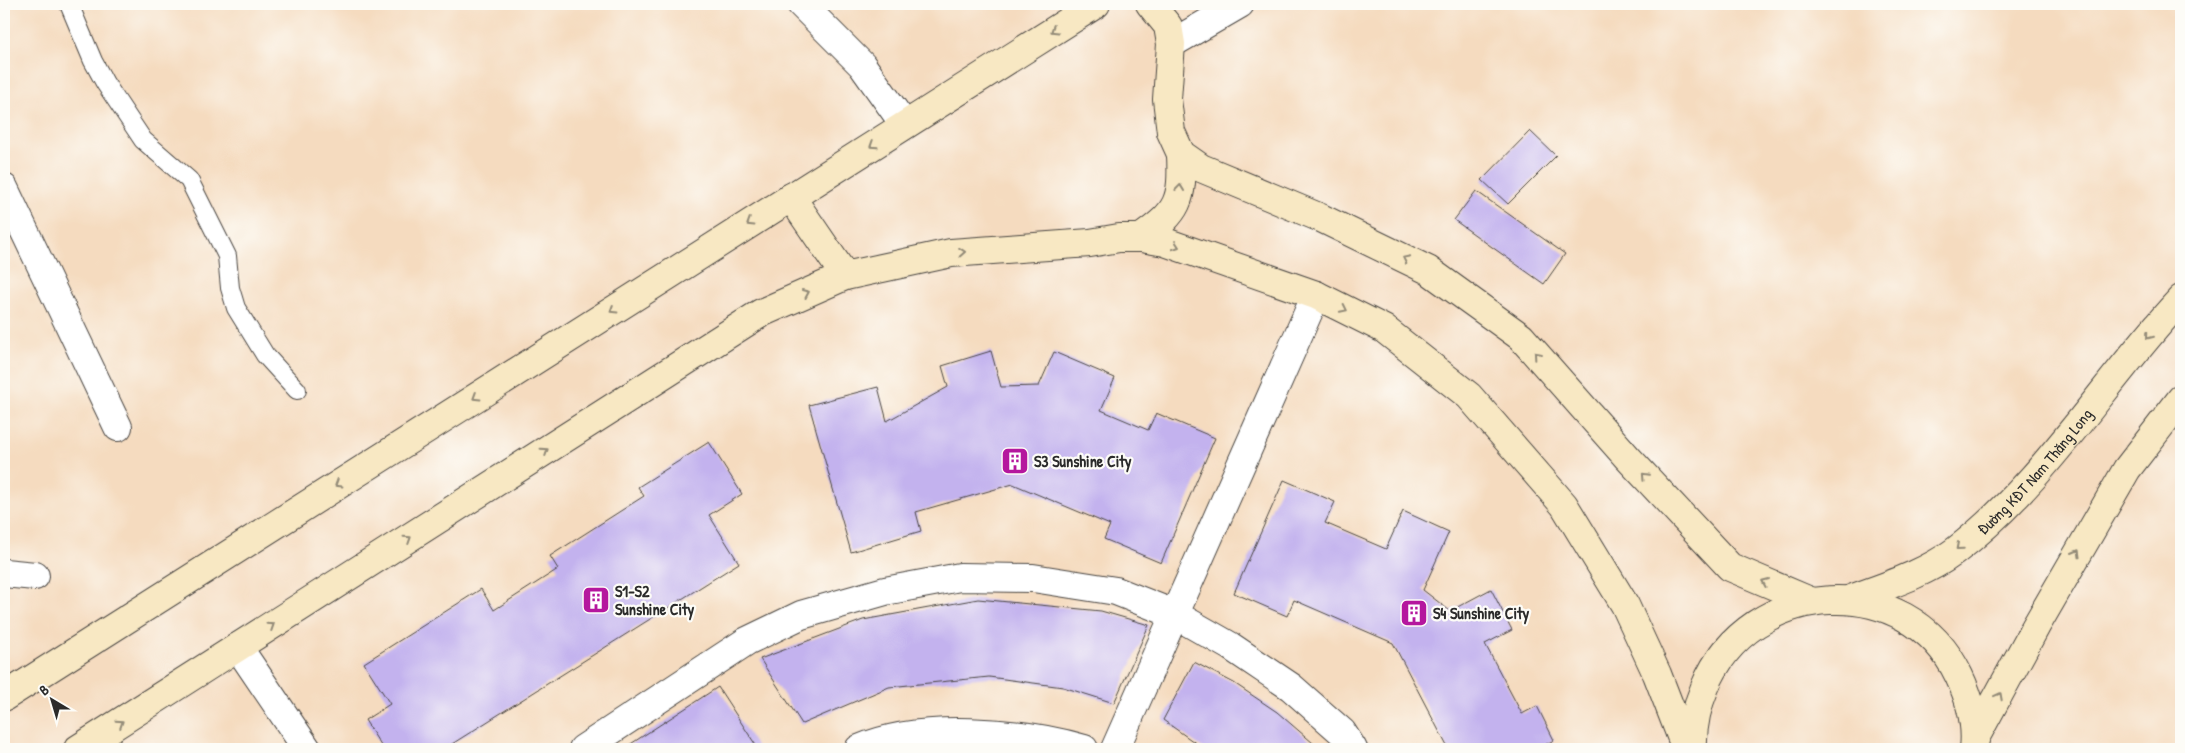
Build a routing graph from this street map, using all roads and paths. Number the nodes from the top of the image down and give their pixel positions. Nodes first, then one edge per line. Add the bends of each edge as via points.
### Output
1 (69, 4) edge
2 (801, 4) edge
3 (1096, 4) edge
4 (1150, 4) edge
5 (1240, 4) edge
6 (1171, 44) junction
7 (904, 124) junction
8 (1181, 154) junction
9 (4, 188) edge
10 (791, 197) junction
11 (1141, 238) junction
12 (846, 276) junction
13 (1316, 295) junction
14 (2181, 299) edge
15 (297, 390) dead end
16 (2181, 399) edge
17 (118, 427) dead end
18 (4, 573) edge
19 (35, 576) dead end
20 (1851, 599) junction
21 (1810, 601) junction
22 (1174, 614) junction
23 (238, 648) junction
24 (4, 697) edge
25 (1975, 744) edge
26 (78, 749) edge
27 (307, 749) edge
28 (583, 749) edge
29 (859, 749) edge
30 (1084, 749) edge
31 (1115, 749) edge
32 (1353, 749) edge
33 (1686, 749) edge
34 (1693, 749) edge

1 - 15 lane via 93,61 143,140 189,180 227,256 230,288 236,308 265,355
2 - 7 street via 862,64
3 -> 7 street
4 - 6 street via 1168,26
5 - 6 street
6 - 8 street via 1167,99 1171,132
7 -> 10 street
11 -> 8 street via 1165,221 1179,199
21 -> 8 street via 1730,567 1521,337 1436,275 1321,218 1201,168
9 - 17 street
10 - 12 street
10 -> 24 street
12 -> 11 street via 951,253
11 -> 13 street via 1165,242
23 -> 12 street via 761,313
13 - 22 street
13 -> 33 street via 1384,329 1469,396 1564,505 1625,604
14 -> 20 street, Đường KĐT Nam Thăng Long via 2010,502 1953,553 1906,579
25 -> 16 street via 2046,609 2127,468
18 - 19 street
20 - 21 street
20 - 25 street via 1890,610 1925,631 1952,661 1969,698
21 - 34 street via 1764,618 1738,637 1712,669 1697,707
22 - 28 street via 1116,591 1033,578 960,577 886,591 801,615 747,641
22 - 31 street
22 - 32 street via 1291,686 1342,732
26 -> 23 street
23 - 27 street
29 - 30 street via 920,733 980,732 1053,740

